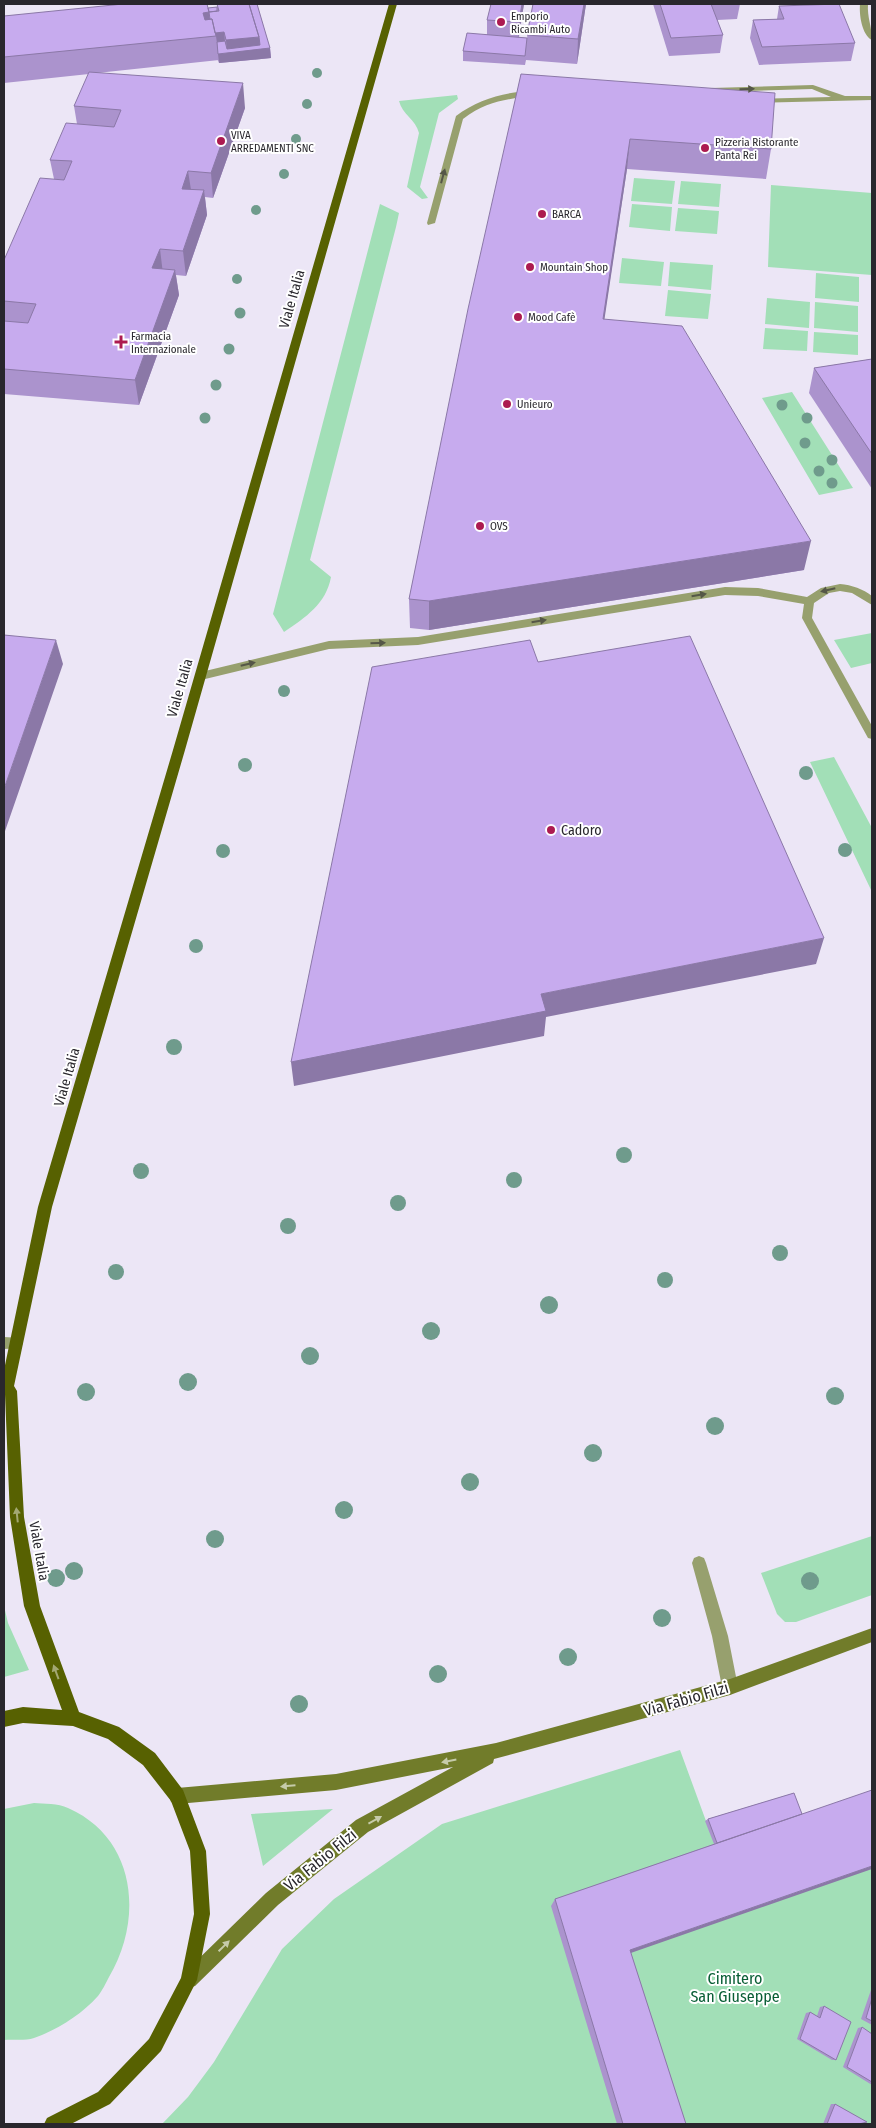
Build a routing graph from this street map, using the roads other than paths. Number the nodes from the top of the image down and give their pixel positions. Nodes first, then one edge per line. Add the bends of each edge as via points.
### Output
1 (393, 4) edge
2 (864, 4) edge
3 (872, 38) edge
4 (705, 90) edge
5 (546, 93) edge
6 (872, 98) edge
7 (845, 99) junction
8 (751, 101) edge
9 (431, 224) dead end
10 (809, 601) junction
11 (872, 601) edge
12 (201, 676) junction
13 (872, 735) edge
14 (10, 1343) edge
15 (9, 1384) junction
16 (4, 1402) edge
17 (700, 1563) dead end
18 (872, 1635) edge
19 (730, 1687) junction
20 (73, 1718) junction
21 (4, 1719) edge
22 (496, 1751) junction
23 (177, 1796) junction
24 (189, 1980) junction
25 (53, 2124) edge

1 - 12 main road, Viale Italia
2 - 3 street via 863,16
4 -> 7 street via 813,87
9 -> 5 street via 459,118 473,106 500,96
6 - 7 street
7 - 8 street
11 -> 10 street via 845,587 822,590
12 -> 10 street via 329,645 418,641 725,591 758,592
10 - 13 street via 807,618
12 - 14 main road, Viale Italia via 45,1207
14 - 15 main road, Viale Italia
15 - 16 main road, Viale Italia
20 -> 15 main road, Viale Italia via 32,1606 17,1517
17 - 19 street
18 - 19 street, Via Fabio Filzi
19 - 22 street, Via Fabio Filzi
20 - 21 main road via 23,1715
20 - 23 main road via 114,1733 149,1759
22 -> 23 street, Via Fabio Filzi via 336,1782
24 -> 22 street, Via Fabio Filzi via 272,1899 362,1826
23 - 24 main road via 198,1851 202,1914
24 - 25 main road via 155,2045 104,2098

